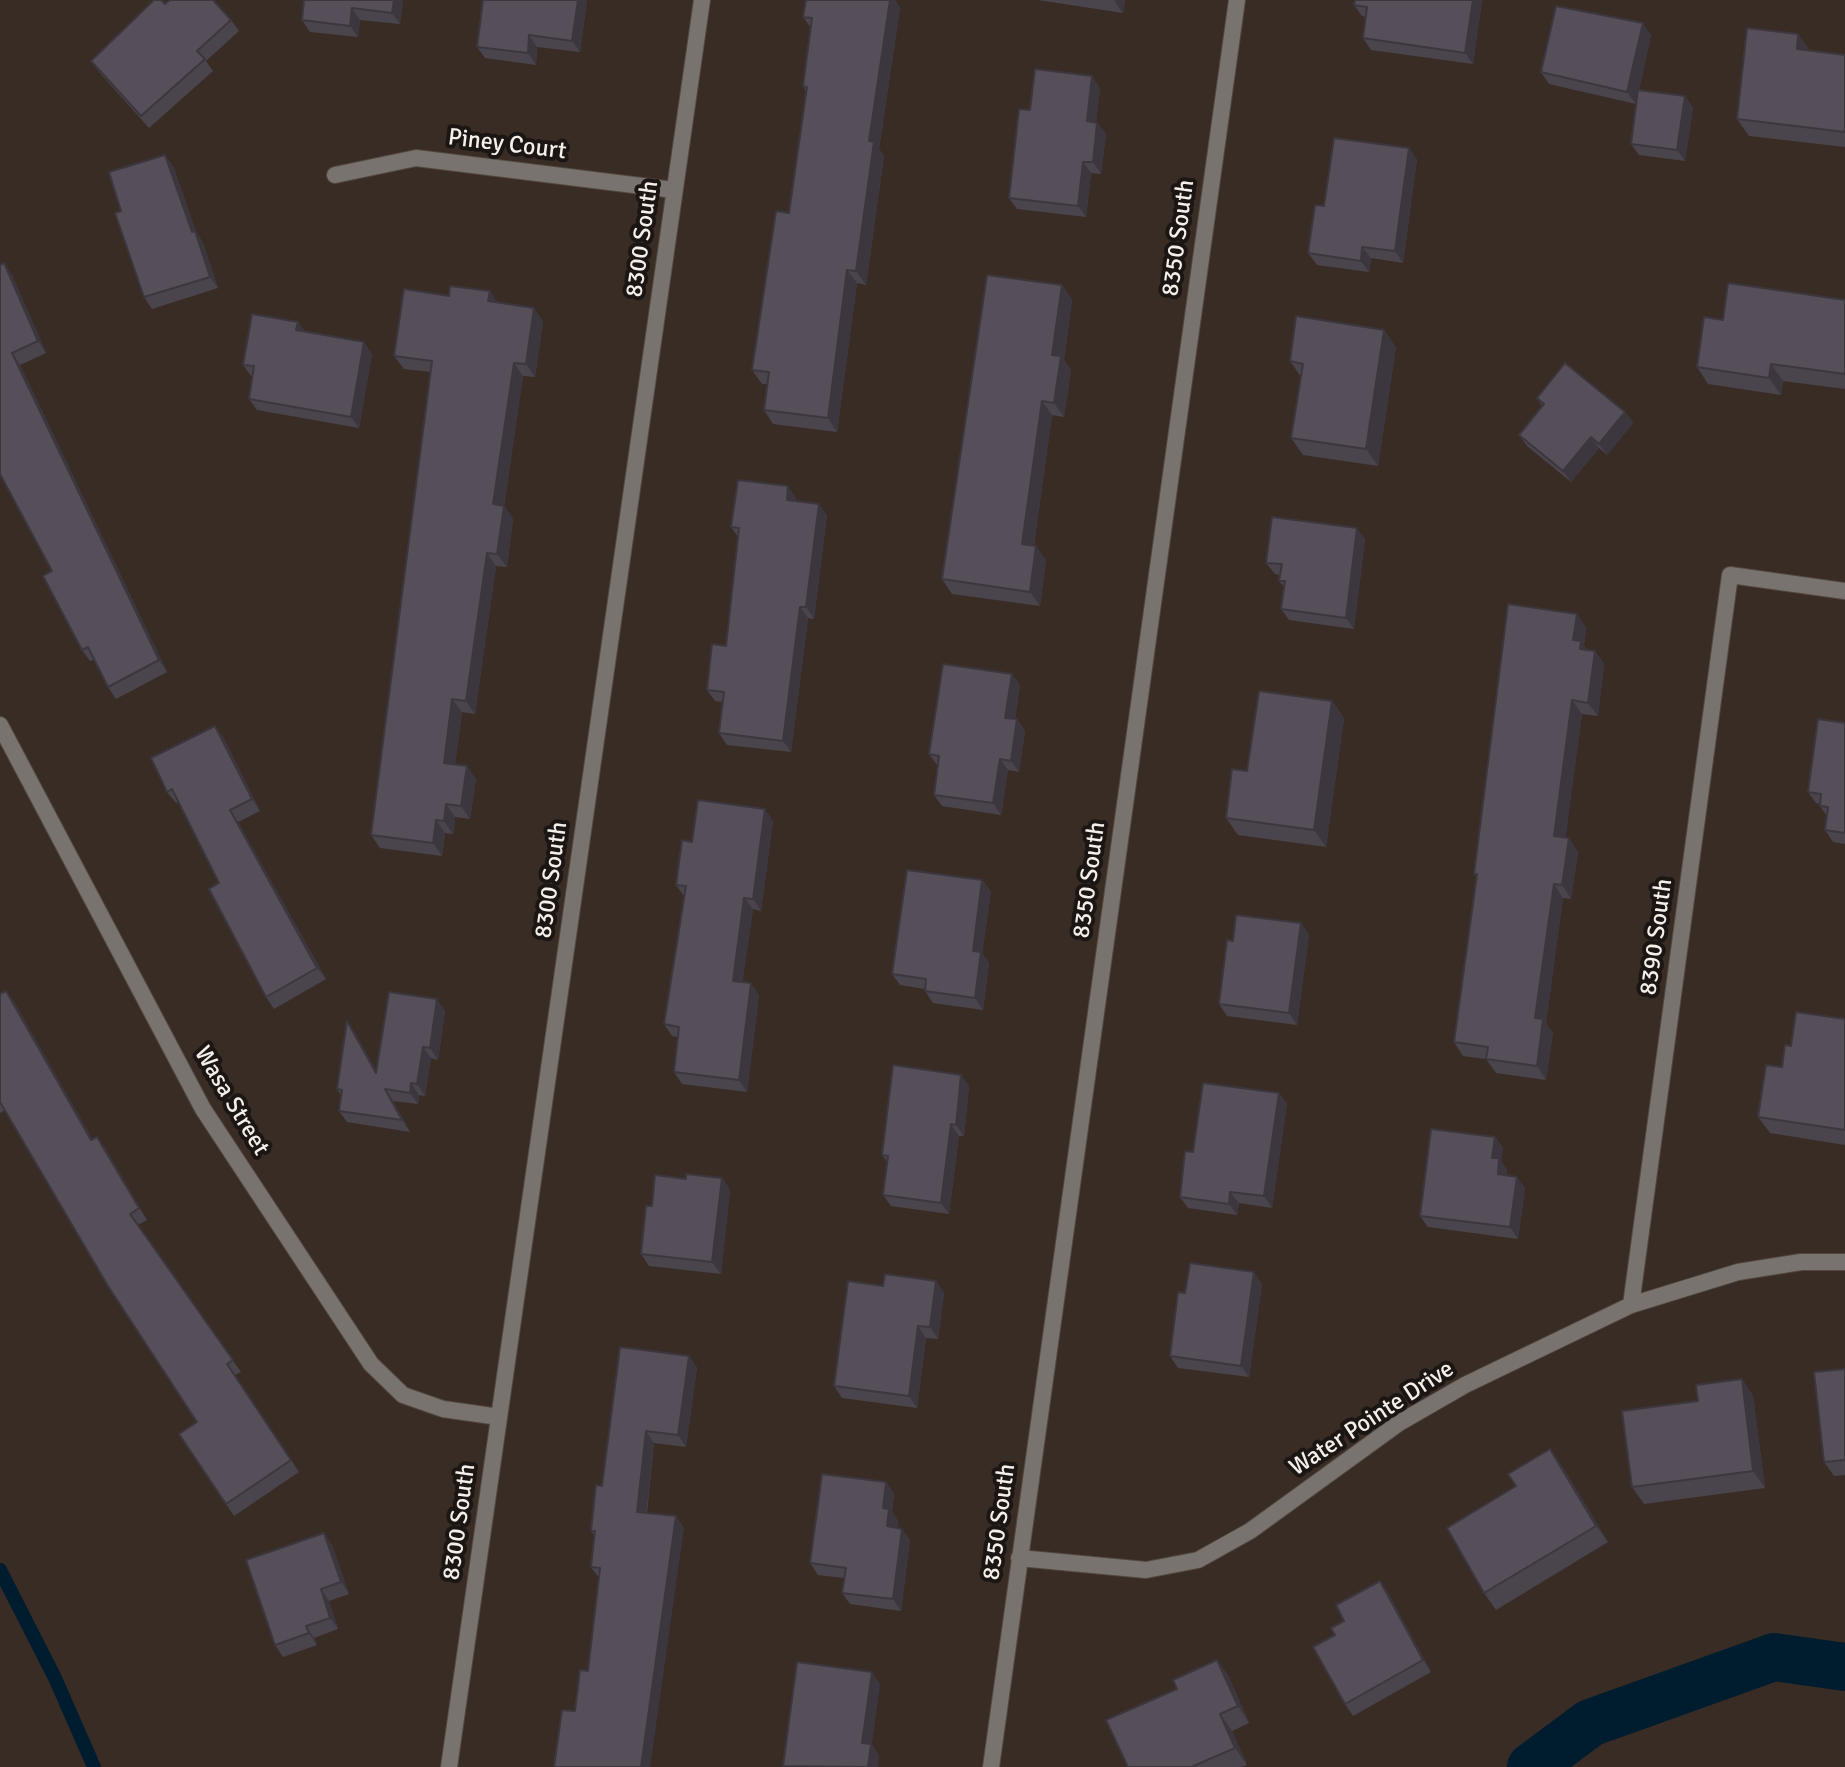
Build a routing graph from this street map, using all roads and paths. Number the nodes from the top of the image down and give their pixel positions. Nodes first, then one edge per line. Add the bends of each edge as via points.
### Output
1 (702, 0) edge
2 (1237, 0) edge
3 (335, 175) dead end
4 (674, 190) junction
5 (1845, 591) edge
6 (0, 725) edge
7 (1845, 1262) edge
8 (1631, 1305) junction
9 (499, 1417) junction
10 (1019, 1558) junction
11 (449, 1767) edge
12 (991, 1767) edge

1 - 4 street, 8300 South
2 - 10 street, 8350 South
3 - 4 street, Piney Court via 416,158
4 - 9 street, 8300 South
5 - 8 street, 8390 South via 1730,575
6 - 9 street, Wasa Street via 203,1109 371,1364 403,1395 443,1409
7 - 8 street, Water Pointe Drive via 1801,1262 1738,1272
8 - 10 street, Water Pointe Drive via 1399,1423 1250,1531 1198,1560 1146,1570
9 - 11 street, 8300 South
10 - 12 street, 8350 South

